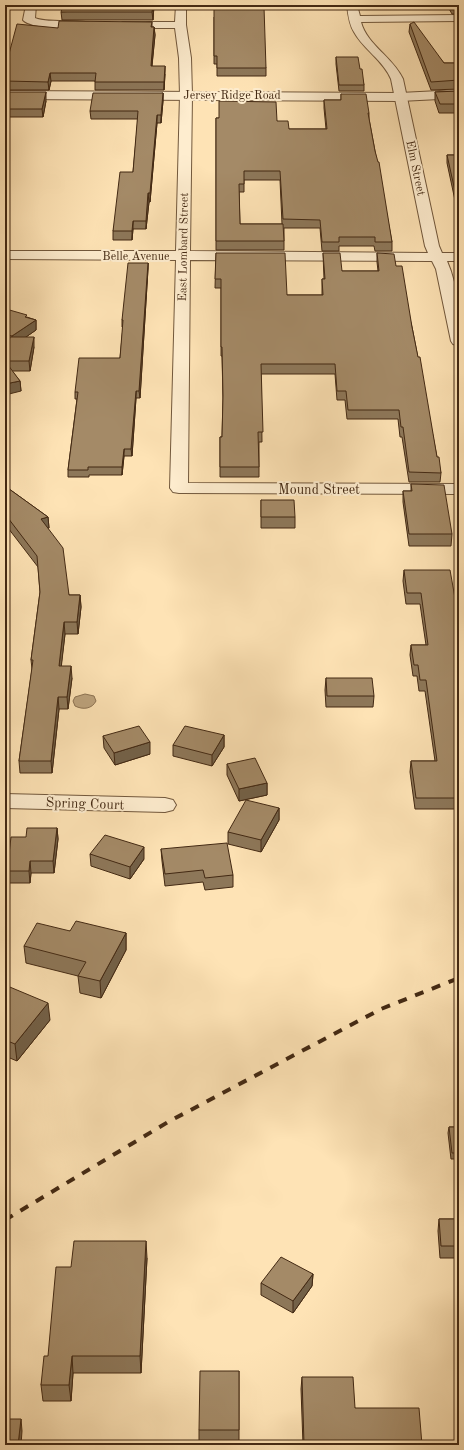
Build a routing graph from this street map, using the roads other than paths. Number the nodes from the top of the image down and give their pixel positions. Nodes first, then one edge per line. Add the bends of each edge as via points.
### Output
1 (31, 5) edge
2 (181, 5) edge
3 (352, 5) edge
4 (459, 18) edge
5 (356, 19) junction
6 (97, 25) edge
7 (113, 25) edge
8 (180, 25) junction
9 (459, 94) edge
10 (5, 95) edge
11 (186, 95) junction
12 (400, 96) junction
13 (5, 255) edge
14 (183, 257) junction
15 (437, 257) junction
16 (459, 257) edge
17 (459, 341) edge
18 (179, 488) joint
19 (459, 489) edge
20 (5, 801) edge
21 (165, 805) dead end

1 - 6 street via 29,20 39,24
2 - 8 street, East Lombard Street
3 - 5 street, Elm Street
4 - 5 street
5 - 12 street, Elm Street via 358,31 386,61 398,79
7 - 8 street
8 - 11 street, East Lombard Street via 185,58
9 - 12 street, Jersey Ridge Road
10 - 11 street, Jersey Ridge Road
11 - 12 street, Jersey Ridge Road
11 - 14 street, East Lombard Street
12 - 15 street, Elm Street via 432,246
13 - 14 street, Belle Avenue
14 - 15 street, Belle Avenue
14 - 18 street, East Lombard Street
15 - 16 street, Belle Avenue
15 - 17 street, Elm Street via 443,269
18 - 19 street, Mound Street
20 - 21 street, Spring Court

